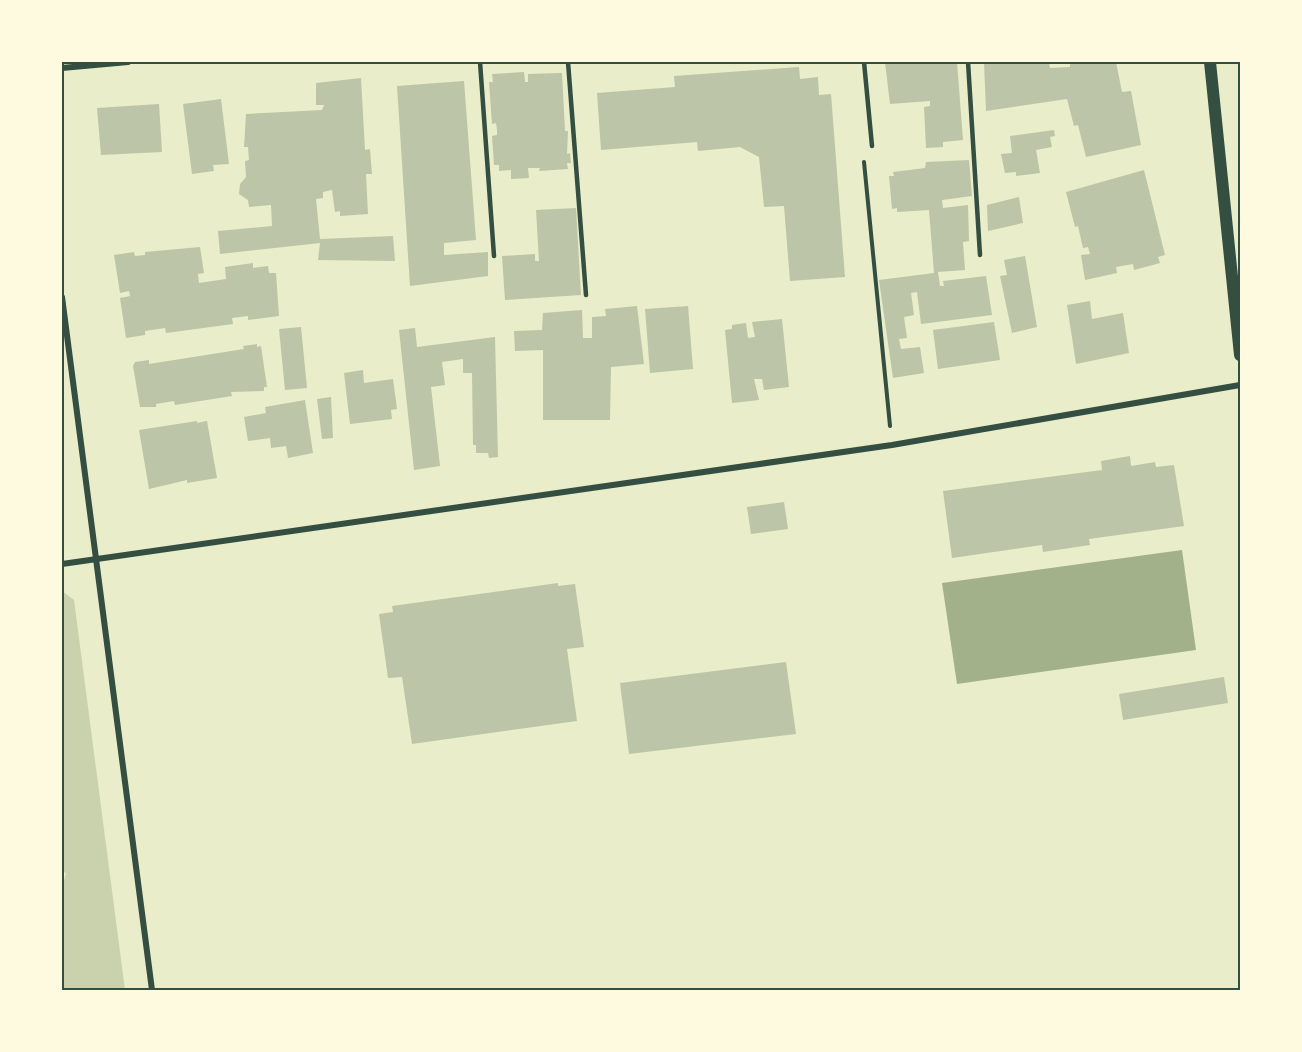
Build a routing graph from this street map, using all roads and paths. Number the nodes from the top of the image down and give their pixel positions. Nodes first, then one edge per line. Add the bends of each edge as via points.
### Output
1 (128, 62) edge
2 (480, 62) edge
3 (568, 62) edge
4 (864, 62) edge
5 (968, 62) edge
6 (1210, 62) edge
7 (62, 68) edge
8 (872, 146) joint
9 (980, 255) dead end
10 (494, 256) dead end
11 (586, 295) dead end
12 (62, 297) edge
13 (1240, 355) edge
14 (1240, 385) edge
15 (892, 445) junction
16 (97, 560) junction
17 (62, 564) edge
18 (152, 990) edge

1 - 7 street
2 - 10 lane
3 - 11 lane
4 - 8 lane
5 - 9 lane
6 - 13 main road
8 - 15 path via 863,149
12 - 16 street
14 - 15 street
15 - 16 street
16 - 17 street
16 - 18 street

